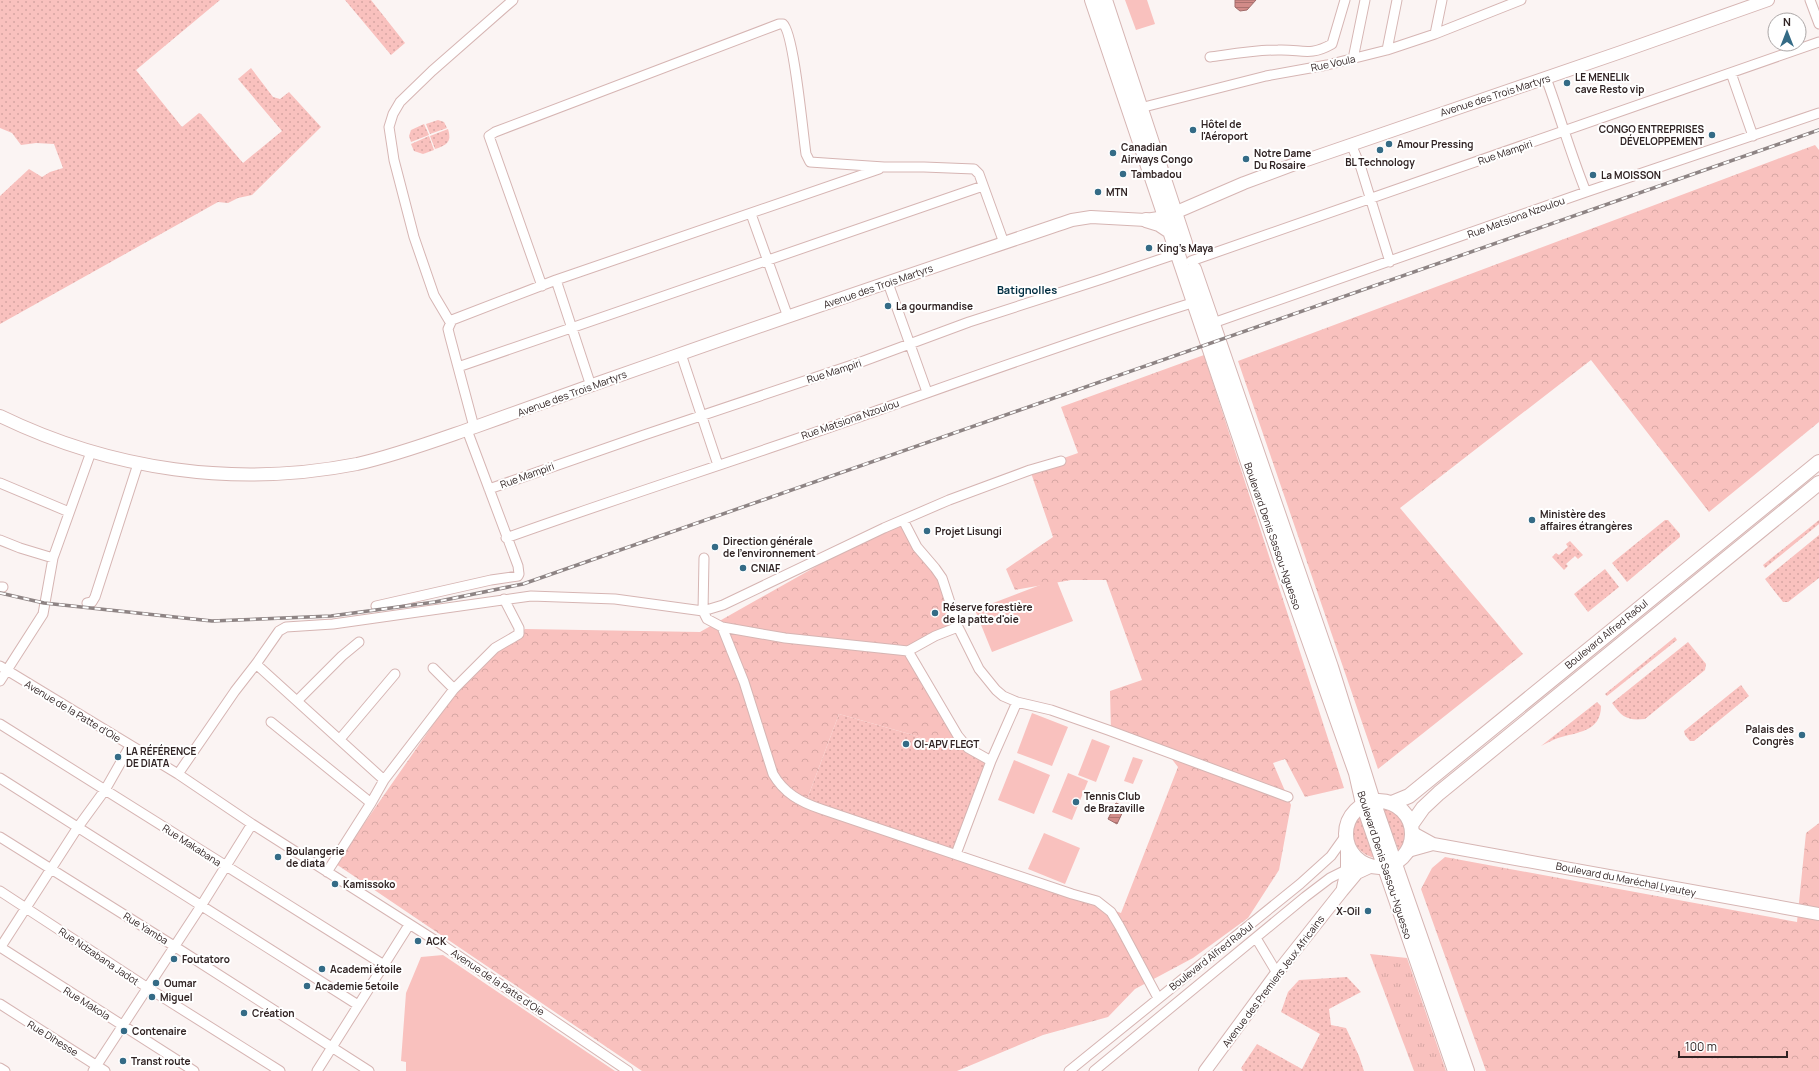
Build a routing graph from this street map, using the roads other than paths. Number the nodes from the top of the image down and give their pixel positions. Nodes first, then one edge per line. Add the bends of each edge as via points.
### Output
1 (513, 0) edge
2 (1092, 0) edge
3 (1105, 0) edge
4 (1345, 0) edge
5 (1365, 0) edge
6 (1397, 0) edge
7 (1442, 0) edge
8 (1521, 0) edge
9 (1768, 0) edge
10 (1810, 0) edge
11 (1819, 24) edge
12 (1435, 34) junction
13 (1819, 42) edge
14 (1387, 50) junction
15 (1210, 57) dead end
16 (1353, 59) junction
17 (1731, 73) junction
18 (1546, 78) junction
19 (1140, 108) junction
20 (1819, 112) edge
21 (1565, 131) junction
22 (1753, 136) junction
23 (1351, 144) junction
24 (884, 167) junction
25 (983, 186) junction
26 (1586, 192) junction
27 (1370, 198) junction
28 (1169, 212) junction
29 (751, 214) junction
30 (1141, 219) junction
31 (1171, 232) junction
32 (1004, 243) junction
33 (1179, 253) junction
34 (768, 261) junction
35 (1191, 261) junction
36 (1390, 262) junction
37 (556, 280) junction
38 (888, 283) junction
39 (542, 286) junction
40 (1195, 302) junction
41 (788, 317) junction
42 (450, 322) junction
43 (1213, 323) junction
44 (572, 328) junction
45 (909, 344) junction
46 (681, 354) junction
47 (458, 367) junction
48 (591, 386) junction
49 (927, 392) junction
50 (0, 416) edge
51 (701, 416) junction
52 (471, 428) junction
53 (91, 452) junction
54 (1061, 461) dead end
55 (1819, 462) edge
56 (138, 464) junction
57 (718, 465) junction
58 (0, 482) edge
59 (1819, 483) edge
60 (489, 489) junction
61 (69, 512) junction
62 (903, 520) junction
63 (506, 538) junction
64 (0, 540) edge
65 (53, 558) junction
66 (704, 558) dead end
67 (504, 599) junction
68 (87, 603) dead end
69 (376, 606) dead end
70 (703, 611) junction
71 (722, 627) junction
72 (958, 627) junction
73 (359, 642) dead end
74 (908, 651) junction
75 (256, 664) junction
76 (3, 668) edge
77 (433, 668) dead end
78 (396, 674) dead end
79 (0, 681) edge
80 (454, 689) junction
81 (297, 701) junction
82 (1017, 702) junction
83 (271, 722) dead end
84 (0, 724) edge
85 (340, 739) junction
86 (130, 746) junction
87 (991, 761) junction
88 (178, 774) junction
89 (0, 778) edge
90 (384, 780) junction
91 (105, 790) junction
92 (1288, 797) dead end
93 (1368, 802) junction
94 (371, 803) junction
95 (1392, 803) junction
96 (252, 824) junction
97 (78, 827) junction
98 (1412, 829) junction
99 (0, 837) edge
100 (1347, 840) junction
101 (1433, 844) junction
102 (1408, 851) junction
103 (956, 854) junction
104 (1379, 864) junction
105 (225, 866) junction
106 (52, 869) junction
107 (1348, 869) junction
108 (327, 872) junction
109 (0, 891) edge
110 (1342, 891) junction
111 (201, 906) junction
112 (27, 908) junction
113 (1819, 914) edge
114 (409, 925) junction
115 (1256, 938) junction
116 (174, 946) junction
117 (0, 947) edge
118 (384, 965) junction
119 (1277, 973) junction
120 (148, 988) junction
121 (1158, 998) junction
122 (0, 1004) edge
123 (358, 1005) junction
124 (123, 1025) junction
125 (331, 1047) junction
126 (0, 1068) edge
127 (95, 1068) edge
128 (5, 1071) edge
129 (105, 1071) edge
130 (194, 1071) edge
131 (280, 1071) edge
132 (316, 1071) edge
133 (369, 1071) edge
134 (628, 1071) edge
135 (1069, 1071) edge
136 (1094, 1071) edge
137 (1205, 1071) edge
138 (1454, 1071) edge
139 (1467, 1071) edge

1 - 42 street via 400,102 388,128 416,244 434,295
2 - 28 main road, Boulevard Denis Sassou-Nguesso
3 - 19 main road, Boulevard Denis Sassou-Nguesso
4 - 15 street via 1332,44 1324,49 1315,52 1280,49
5 - 16 street
6 - 14 street
7 - 12 street
8 - 12 street, Rue Voula
9 - 18 main road, Avenue des Trois Martyrs
10 - 11 street
12 - 14 street, Rue Voula
13 - 17 street, Rue Mampiri
14 - 16 street, Rue Voula
16 - 19 street, Rue Voula via 1266,76
17 - 21 street, Rue Mampiri
17 - 22 street
18 - 21 street
18 - 23 main road, Avenue des Trois Martyrs
19 - 28 main road, Boulevard Denis Sassou-Nguesso
20 - 22 street, Rue Matsiona Nzoulou
21 - 26 street
21 - 27 street, Rue Mampiri
22 - 26 street, Rue Matsiona Nzoulou
23 - 27 street
23 - 28 main road, Avenue des Trois Martyrs
24 - 25 street via 974,169 979,174
24 - 29 street
24 - 39 street via 810,162 807,158 788,30 783,24 775,25 489,136
25 - 32 street
25 - 34 street
26 - 36 street, Rue Matsiona Nzoulou
27 - 35 street, Rue Mampiri
27 - 36 street
28 - 30 main road, Avenue des Trois Martyrs
28 - 31 main road, Boulevard Denis Sassou-Nguesso
28 - 35 main road, Boulevard Denis Sassou-Nguesso
29 - 34 street
29 - 37 street
30 - 31 main road via 1159,224
30 - 32 main road, Avenue des Trois Martyrs via 1083,218
31 - 33 main road, Boulevard Denis Sassou-Nguesso
32 - 38 main road, Avenue des Trois Martyrs
33 - 40 main road, Boulevard Denis Sassou-Nguesso
33 - 45 street, Rue Mampiri
34 - 41 street
34 - 44 street via 674,291
35 - 43 main road, Boulevard Denis Sassou-Nguesso
36 - 43 street, Rue Matsiona Nzoulou
37 - 39 street
37 - 44 street
38 - 41 main road, Avenue des Trois Martyrs
38 - 45 street
39 - 42 street
40 - 49 street, Rue Matsiona Nzoulou via 1090,335
40 - 93 main road, Boulevard Denis Sassou-Nguesso via 1290,587
41 - 46 main road, Avenue des Trois Martyrs
42 - 47 street via 448,329
43 - 93 main road, Boulevard Denis Sassou-Nguesso via 1331,667
44 - 47 street
44 - 48 street
45 - 49 street
45 - 51 street, Rue Mampiri
46 - 48 main road, Avenue des Trois Martyrs
46 - 51 street
47 - 52 street
48 - 52 main road, Avenue des Trois Martyrs
49 - 57 street, Rue Matsiona Nzoulou
50 - 53 main road, Avenue des Trois Martyrs via 31,431
51 - 57 street
51 - 60 street, Rue Mampiri
52 - 56 main road, Avenue des Trois Martyrs via 357,464 321,469 244,474 187,472
52 - 60 street
53 - 56 main road, Avenue des Trois Martyrs
53 - 61 street
54 - 62 street via 1030,470
55 - 95 main road, Boulevard Alfred Raôul via 1409,796
56 - 68 street via 95,597 92,602
57 - 63 street, Rue Matsiona Nzoulou via 616,498
58 - 61 street
59 - 98 main road, Boulevard Alfred Raôul via 1439,793 1423,808
60 - 63 street
61 - 65 street
62 - 70 street via 723,605
62 - 72 street via 917,548 942,578
63 - 69 street via 520,572 518,576
64 - 65 street
65 - 76 street via 43,614
66 - 70 street
67 - 70 street via 531,596 615,599
67 - 75 street via 332,624 286,627 279,631
67 - 80 street via 519,628 519,634 495,648
70 - 71 street via 707,619
71 - 74 street via 785,638
71 - 103 street via 744,682 773,774 779,785 804,803
72 - 74 street
72 - 82 street via 987,680 1003,696
73 - 81 street
74 - 87 street via 958,736 968,748
75 - 81 street
75 - 88 street via 215,718
76 - 79 street
76 - 86 street, Avenue de la Patte d'Oie
77 - 80 street
78 - 85 street
80 - 90 street
81 - 85 street
82 - 87 street
82 - 92 street via 1051,710
83 - 94 street
84 - 91 street, Rue Makabana
85 - 90 street
86 - 88 street, Avenue de la Patte d'Oie
86 - 91 street
87 - 103 street
88 - 96 street, Avenue de la Patte d'Oie
89 - 97 street
90 - 94 street
91 - 97 street
91 - 105 street, Rue Makabana
93 - 95 main road
93 - 100 main road via 1350,817
93 - 104 main road, Boulevard Denis Sassou-Nguesso
94 - 108 street
95 - 98 main road via 1407,816
96 - 105 street
96 - 108 street, Avenue de la Patte d'Oie
97 - 106 street
97 - 111 street
98 - 101 main road, Boulevard du Maréchal Lyautey
98 - 102 main road, Boulevard Alfred Raôul
99 - 106 street, Rue Yamba
100 - 104 main road via 1351,851
100 - 107 main road, Avenue des Premiers Jeux Africains
100 - 121 street, Boulevard Alfred Raôul via 1300,884
101 - 102 main road, Boulevard du Maréchal Lyautey
101 - 113 main road, Boulevard du Maréchal Lyautey
102 - 104 main road
103 - 121 street via 1097,901 1107,908
104 - 107 street, Boulevard Alfred Raôul
104 - 110 main road, Avenue des Premiers Jeux Africains via 1357,873
104 - 138 main road, Boulevard Denis Sassou-Nguesso
104 - 139 main road, Boulevard Denis Sassou-Nguesso
105 - 111 street
105 - 118 street, Rue Makabana
106 - 112 street
106 - 116 street, Rue Yamba
107 - 110 main road, Avenue des Premiers Jeux Africains
107 - 115 street, Boulevard Alfred Raôul via 1330,878
108 - 114 street, Avenue de la Patte d'Oie
109 - 112 street, Rue Ndzabana Jadot
110 - 119 main road, Avenue des Premiers Jeux Africains
111 - 116 street
111 - 123 street
112 - 117 street
112 - 120 street, Rue Ndzabana Jadot
114 - 118 street
114 - 134 street, Avenue de la Patte d'Oie
115 - 119 street
115 - 136 street, Boulevard Alfred Raôul
116 - 120 street
116 - 125 street, Rue Yamba
117 - 124 street, Rue Makola
118 - 123 street
119 - 137 main road, Avenue des Premiers Jeux Africains
120 - 124 street
120 - 131 street, Rue Ndzabana Jadot
121 - 135 street, Boulevard Alfred Raôul
122 - 127 street, Rue Dihesse
123 - 125 street
124 - 127 street
124 - 130 street, Rue Makola
125 - 132 street
125 - 133 street, Rue Yamba
126 - 128 street
127 - 129 street, Rue Dihesse

